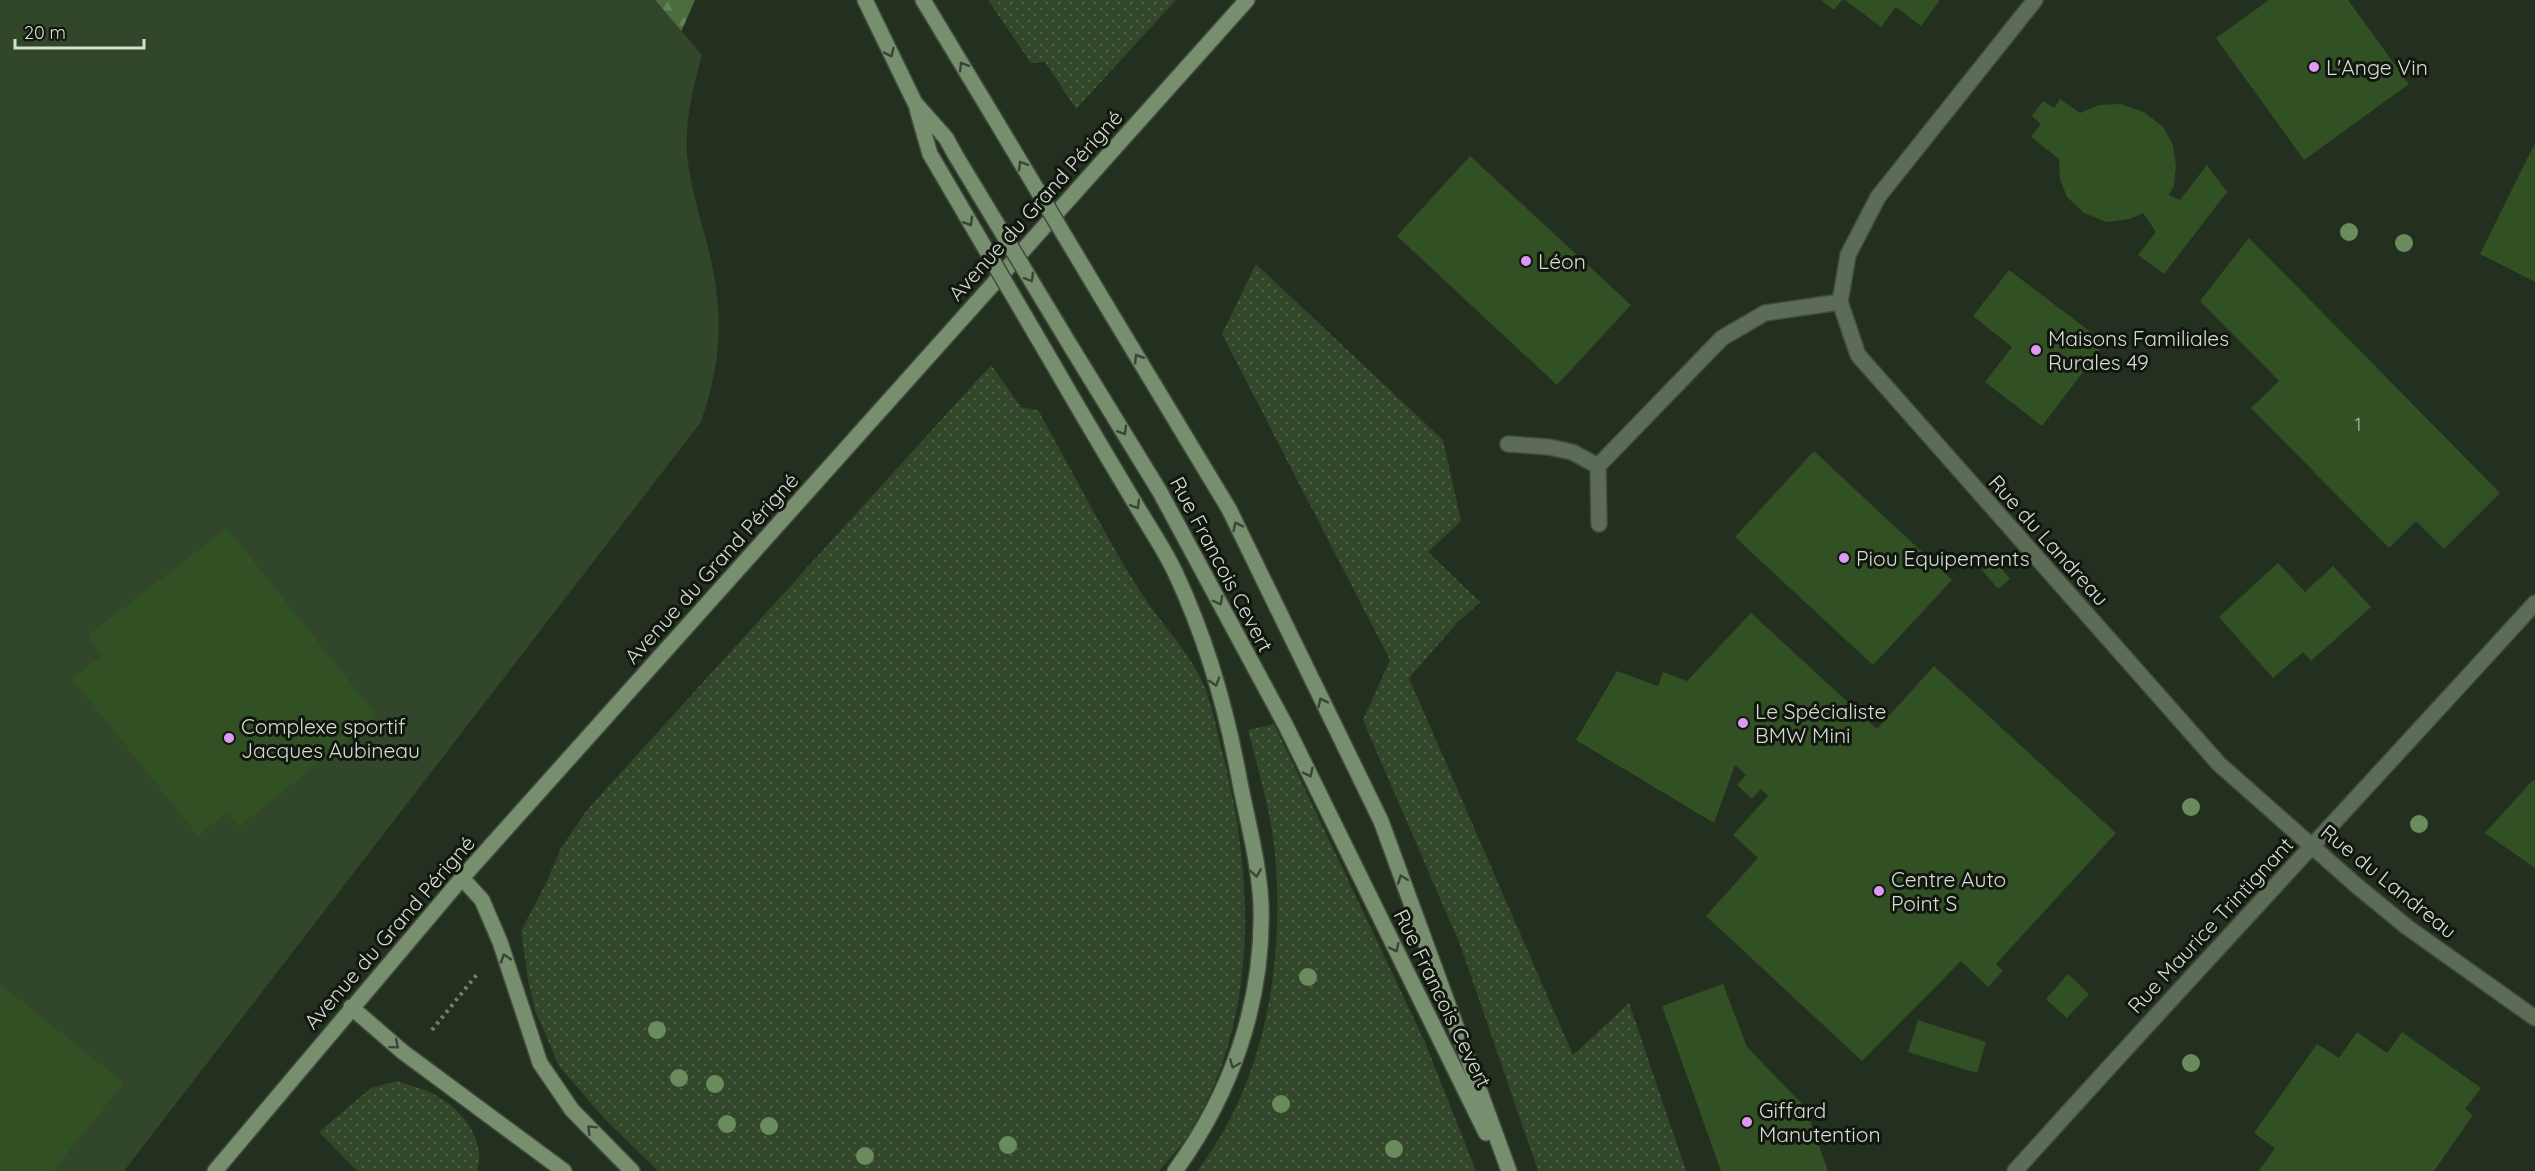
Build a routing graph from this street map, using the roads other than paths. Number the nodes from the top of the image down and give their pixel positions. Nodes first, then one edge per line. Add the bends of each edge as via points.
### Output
1 (865, 0) edge
2 (923, 0) edge
3 (1247, 0) edge
4 (2035, 0) edge
5 (915, 103) junction
6 (1840, 302) junction
7 (1508, 444) dead end
8 (1598, 466) junction
9 (1599, 524) dead end
10 (2535, 603) edge
11 (2312, 846) junction
12 (462, 878) junction
13 (351, 1007) junction
14 (2535, 1018) edge
15 (558, 1169) edge
16 (215, 1171) edge
17 (632, 1171) edge
18 (1175, 1171) edge
19 (1506, 1171) edge
20 (2015, 1171) edge

1 -> 5 street, Rue Francois Cevert
19 -> 2 street, Rue Francois Cevert, bridge via 1381,821 1229,509
3 - 12 street, Avenue du Grand Périgné
4 - 6 street, Rue du Landreau via 1878,197 1848,255
5 -> 18 street, bridge via 930,154 1174,570 1203,641 1231,735 1261,904 1258,970 1244,1038 1221,1095 1199,1138
5 -> 19 street, Rue Francois Cevert, bridge via 946,138 1160,492 1286,726
6 - 8 street via 1765,313 1722,338
6 - 11 street, Rue du Landreau via 1858,356 2219,764
7 - 8 street via 1572,452
8 - 9 street
10 - 11 street, Rue Maurice Trintignant
11 - 14 street, Rue du Landreau via 2407,927
11 - 20 street, Rue Maurice Trintignant
12 - 13 street, Avenue du Grand Périgné
17 -> 12 street via 572,1110 540,1063 500,942 482,900
13 -> 15 street via 403,1052
13 - 16 street, Avenue du Grand Périgné

